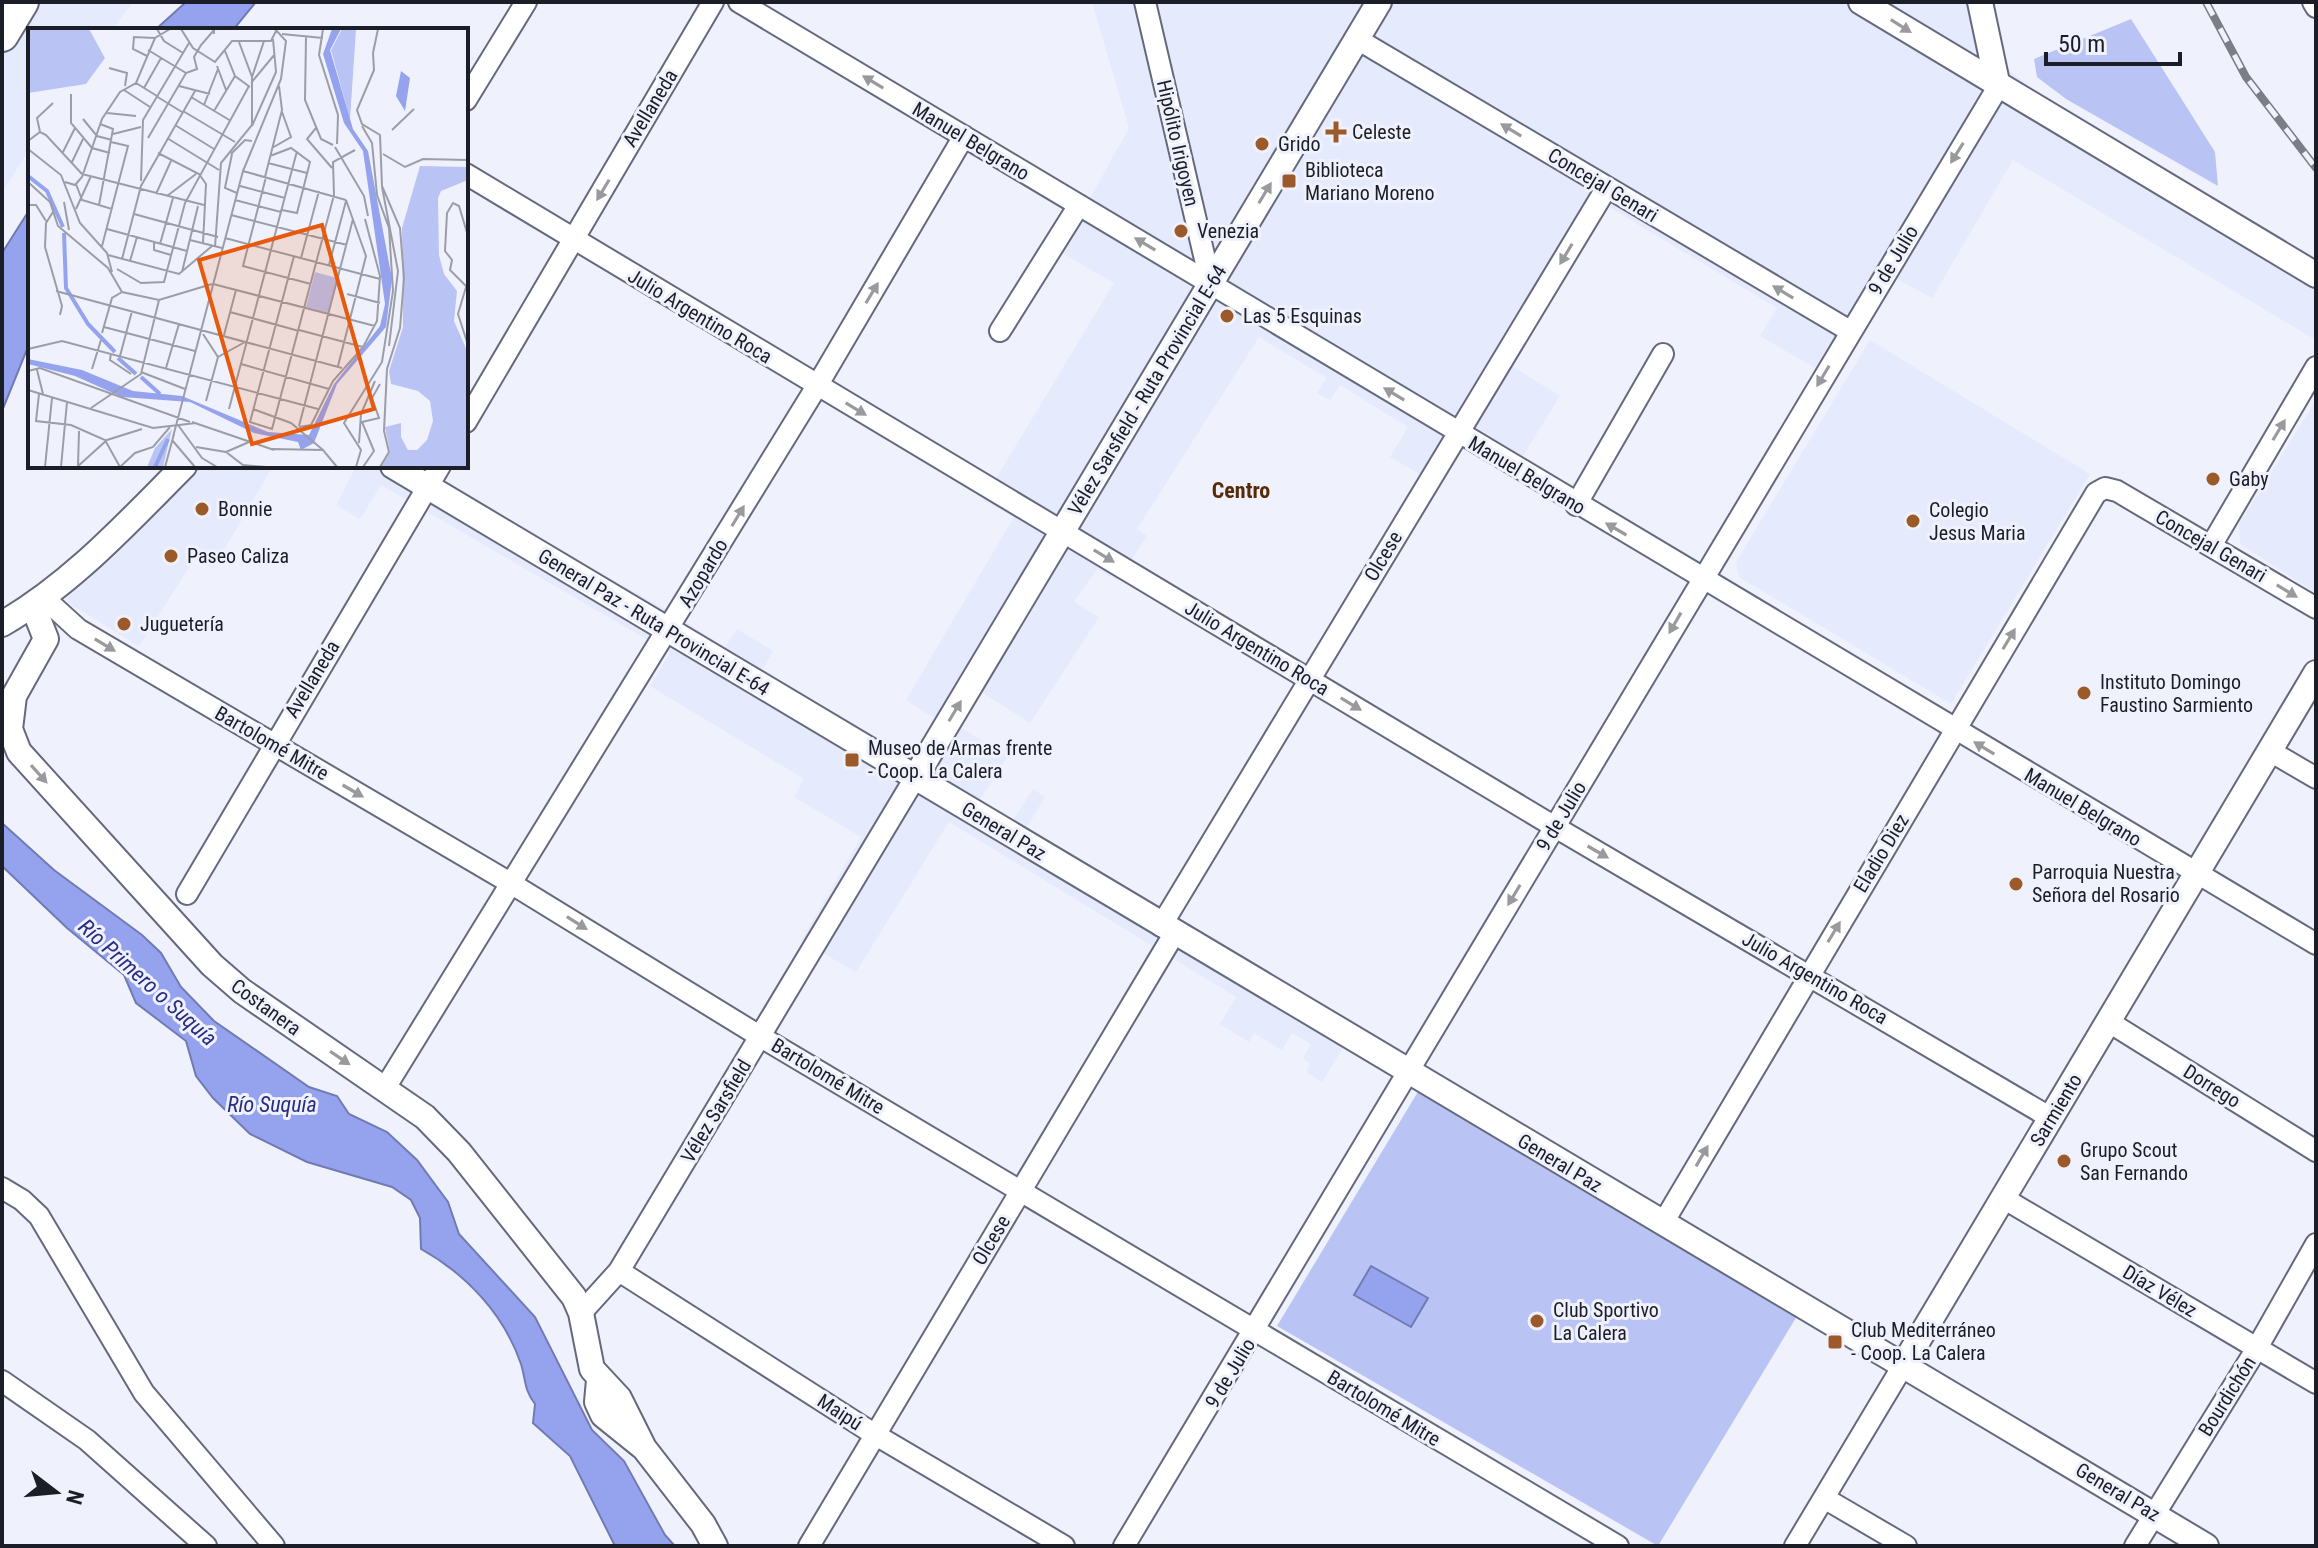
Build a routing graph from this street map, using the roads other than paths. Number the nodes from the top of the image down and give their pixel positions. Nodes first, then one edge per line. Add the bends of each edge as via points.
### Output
1 (526, 2) edge
2 (713, 2) edge
3 (739, 2) edge
4 (1145, 2) edge
5 (1379, 2) edge
6 (1861, 2) edge
7 (1982, 14) edge
8 (1357, 39) junction
9 (1940, 50) junction
10 (1998, 87) junction
11 (468, 97) edge
12 (964, 136) junction
13 (468, 175) edge
14 (1607, 187) junction
15 (1079, 205) junction
16 (573, 240) junction
17 (2316, 275) edge
18 (1211, 285) junction
19 (1000, 331) dead end
20 (1850, 331) junction
21 (1663, 354) dead end
22 (2316, 367) edge
23 (817, 386) junction
24 (468, 419) edge
25 (1457, 432) junction
26 (182, 468) edge
27 (400, 468) edge
28 (434, 477) edge
29 (2105, 488) joint
30 (1576, 505) junction
31 (1062, 531) junction
32 (2211, 546) junction
33 (1702, 578) junction
34 (38, 602) junction
35 (2316, 608) edge
36 (2, 624) edge
37 (668, 630) junction
38 (2316, 673) edge
39 (1310, 679) junction
40 (1954, 730) junction
41 (273, 744) junction
42 (2270, 751) junction
43 (915, 778) junction
44 (2316, 778) edge
45 (1555, 827) junction
46 (2195, 874) junction
47 (512, 884) junction
48 (187, 894) dead end
49 (1168, 930) junction
50 (2316, 944) edge
51 (1808, 974) junction
52 (2109, 1022) junction
53 (761, 1037) junction
54 (1408, 1073) junction
55 (385, 1088) junction
56 (2051, 1118) junction
57 (2316, 1151) edge
58 (2, 1188) edge
59 (1021, 1190) junction
60 (2003, 1198) junction
61 (1663, 1223) junction
62 (2316, 1244) edge
63 (619, 1271) junction
64 (581, 1313) junction
65 (1255, 1332) junction
66 (2257, 1348) junction
67 (1904, 1364) junction
68 (2, 1381) edge
69 (2316, 1383) edge
70 (874, 1434) junction
71 (1824, 1498) junction
72 (2153, 1513) junction
73 (206, 1546) edge
74 (274, 1546) edge
75 (715, 1546) edge
76 (809, 1546) edge
77 (1064, 1546) edge
78 (1124, 1546) edge
79 (1618, 1546) edge
80 (1795, 1546) edge
81 (1906, 1546) edge
82 (2135, 1546) edge
83 (2206, 1546) edge

1 - 11 street
2 -> 16 street, Avellaneda
12 -> 3 street, Manuel Belgrano
4 - 18 street, Hipólito Irigoyen
5 - 8 street, Vélez Sarsfield - Ruta Provincial E-64
6 -> 9 street
7 - 9 street via 1963,50
7 - 10 street
14 -> 8 street, Concejal Genari
18 -> 8 street, Vélez Sarsfield - Ruta Provincial E-64
9 - 10 street
10 - 17 street
10 -> 20 street, 9 de Julio
12 - 15 street, Manuel Belgrano
23 -> 12 street, Azopardo
13 - 16 street, Julio Argentino Roca
20 -> 14 street, Concejal Genari
14 -> 25 street, Olcese
18 -> 15 street, Manuel Belgrano
15 - 19 street
16 - 23 street, Julio Argentino Roca
16 - 24 street, Avellaneda
25 -> 18 street, Manuel Belgrano
18 - 31 street, Vélez Sarsfield - Ruta Provincial E-64
20 -> 33 street, 9 de Julio
21 - 30 street
32 -> 22 street
23 -> 31 street, Julio Argentino Roca
37 -> 23 street, Azopardo
25 - 30 street, Manuel Belgrano
25 - 39 street, Olcese
26 - 34 street via 76,573
27 - 28 street, General Paz - Ruta Provincial E-64
28 - 37 street, General Paz - Ruta Provincial E-64
28 - 41 street, Avellaneda
29 - 32 street, Concejal Genari
40 -> 29 street, Eladio Diez via 2096,493
33 -> 30 street, Manuel Belgrano
31 -> 39 street, Julio Argentino Roca
43 -> 31 street, Vélez Sarsfield - Ruta Provincial E-64
32 -> 35 street, Concejal Genari
33 - 40 street, Manuel Belgrano
33 -> 45 street, 9 de Julio
34 - 36 street
34 -> 41 street, Bartolomé Mitre
34 -> 55 street, Costanera via 46,639 14,696 10,729 19,752 212,965
37 - 43 street, General Paz - Ruta Provincial E-64
37 - 47 street, Azopardo
38 - 42 street, Sarmiento
39 -> 45 street, Julio Argentino Roca
39 - 49 street, Olcese
46 -> 40 street, Manuel Belgrano
51 -> 40 street, Eladio Diez
41 -> 47 street, Bartolomé Mitre
41 - 48 street, Avellaneda
42 - 44 street
42 - 46 street, Sarmiento
43 - 49 street, General Paz
43 - 53 street, Vélez Sarsfield
45 -> 51 street, Julio Argentino Roca
45 -> 54 street, 9 de Julio
46 - 50 street, Manuel Belgrano
46 - 52 street, Sarmiento
47 -> 53 street, Bartolomé Mitre
47 - 55 street, Azopardo
49 - 54 street, General Paz
49 - 59 street, Olcese
51 - 56 street, Julio Argentino Roca
61 -> 51 street, Eladio Diez
52 - 56 street, Sarmiento
52 - 57 street, Dorrego
53 - 59 street, Bartolomé Mitre
53 - 63 street, Vélez Sarsfield
54 - 61 street, General Paz
54 - 65 street, 9 de Julio
55 - 64 street, Costanera via 425,1117 459,1152 567,1287
56 - 60 street, Sarmiento
58 - 74 street via 39,1216 144,1393
59 - 65 street, Bartolomé Mitre
59 - 70 street, Olcese
60 - 66 street, Díaz Vélez
60 - 67 street, Sarmiento
61 - 67 street, General Paz
62 - 66 street, Bourdichón
63 - 64 street, Vélez Sarsfield
63 - 70 street, Maipú
64 - 75 street, Costanera via 603,1415 644,1448
65 - 78 street, 9 de Julio
65 - 79 street, Bartolomé Mitre
66 - 69 street, Díaz Vélez
66 - 72 street, Bourdichón
67 - 71 street, Sarmiento
67 - 72 street, General Paz
68 - 73 street via 87,1440
70 - 76 street, Olcese
70 - 77 street, Maipú
71 - 80 street, Sarmiento
71 - 81 street
72 - 82 street, Bourdichón
72 - 83 street, General Paz

